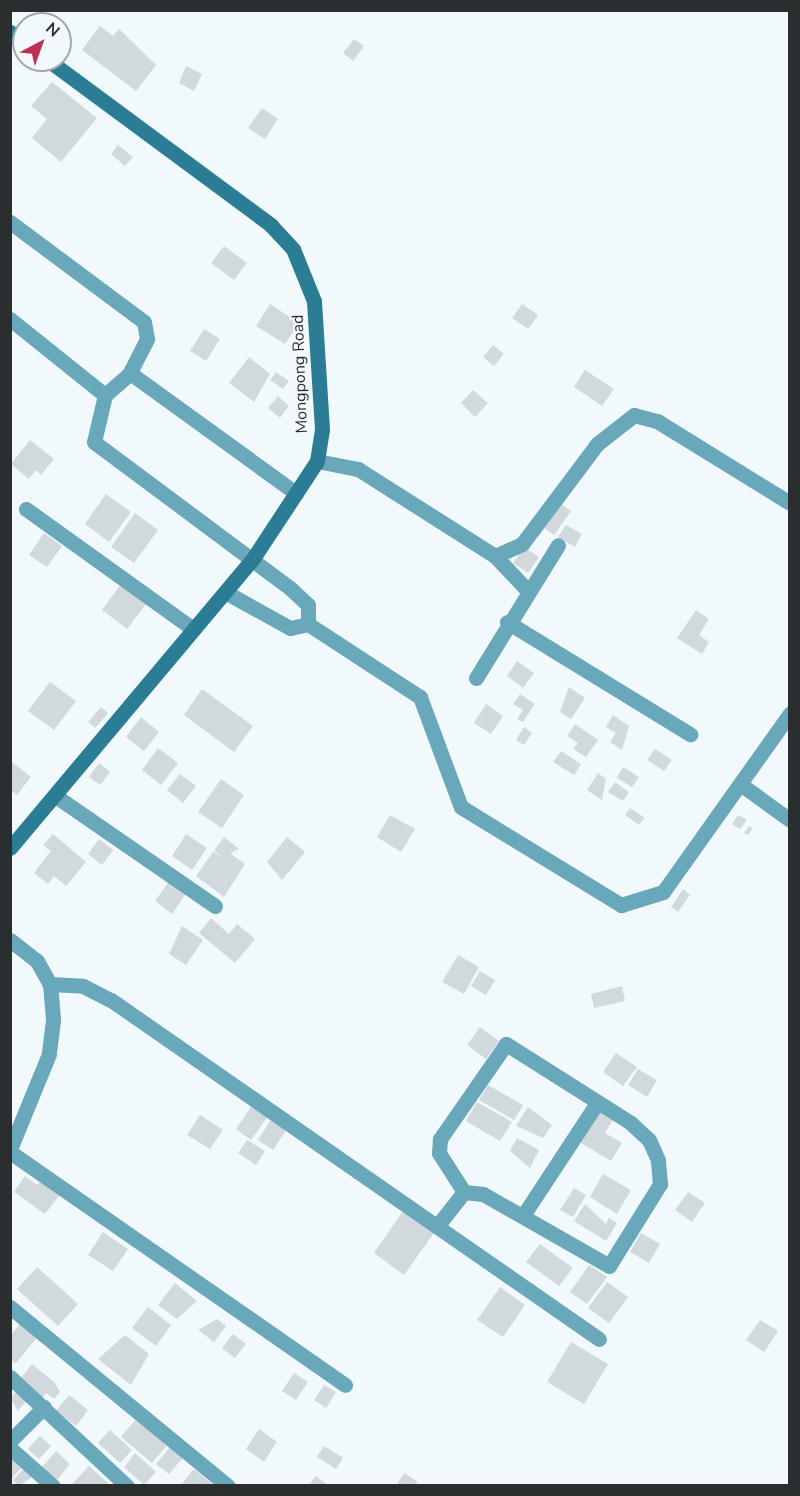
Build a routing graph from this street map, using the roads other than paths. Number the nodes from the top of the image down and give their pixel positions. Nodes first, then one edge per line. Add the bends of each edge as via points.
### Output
1 (64, 72) edge
2 (10, 222) edge
3 (10, 319) edge
4 (130, 373) junction
5 (105, 395) junction
6 (317, 461) junction
7 (296, 493) junction
8 (789, 503) edge
9 (27, 509) dead end
10 (558, 546) dead end
11 (495, 556) junction
12 (252, 560) junction
13 (528, 591) junction
14 (225, 592) junction
15 (507, 622) junction
16 (308, 624) junction
17 (194, 629) junction
18 (476, 678) dead end
19 (789, 712) edge
20 (690, 734) dead end
21 (742, 786) junction
22 (57, 797) junction
23 (789, 820) edge
24 (10, 848) edge
25 (215, 906) dead end
26 (10, 940) edge
27 (51, 984) junction
28 (597, 1103) junction
29 (10, 1150) edge
30 (464, 1192) junction
31 (524, 1214) junction
32 (438, 1225) junction
33 (10, 1307) edge
34 (599, 1339) dead end
35 (10, 1377) edge
36 (345, 1385) dead end
37 (44, 1407) junction
38 (10, 1441) edge
39 (10, 1448) edge
40 (53, 1485) edge
41 (127, 1485) edge
42 (228, 1485) edge

1 - 6 main road, Mongpong Road via 271,225 293,249 314,301 322,429
2 - 4 street via 144,322 147,339
3 - 5 street
4 - 5 street
4 - 7 street
5 - 12 street via 94,442
6 - 7 main road, Mongpong Road
6 - 11 street via 358,469
7 - 12 main road, Mongpong Road
8 - 11 street via 657,421 634,415 597,444 522,544
9 - 17 street
10 - 13 street
11 - 13 street
12 - 14 main road, Mongpong Road
12 - 16 street via 308,604
13 - 15 street
14 - 16 street via 290,628
14 - 17 main road, Mongpong Road
15 - 18 street
15 - 20 street
16 - 21 street via 420,697 461,807 621,905 663,892
17 - 22 main road, Mongpong Road
19 - 21 street
21 - 23 street
22 - 24 main road, Mongpong Road
22 - 25 street
26 - 27 street via 37,960
27 - 29 street via 49,1054
27 - 32 street via 83,986 111,1000
28 - 30 street via 507,1044 440,1139 439,1153
28 - 31 street
28 - 31 street via 649,1140 660,1184 609,1266
29 - 36 street
30 - 31 street via 483,1194
30 - 32 street
32 - 34 street
33 - 42 street
35 - 37 street
37 - 38 street
37 - 41 street
39 - 40 street

